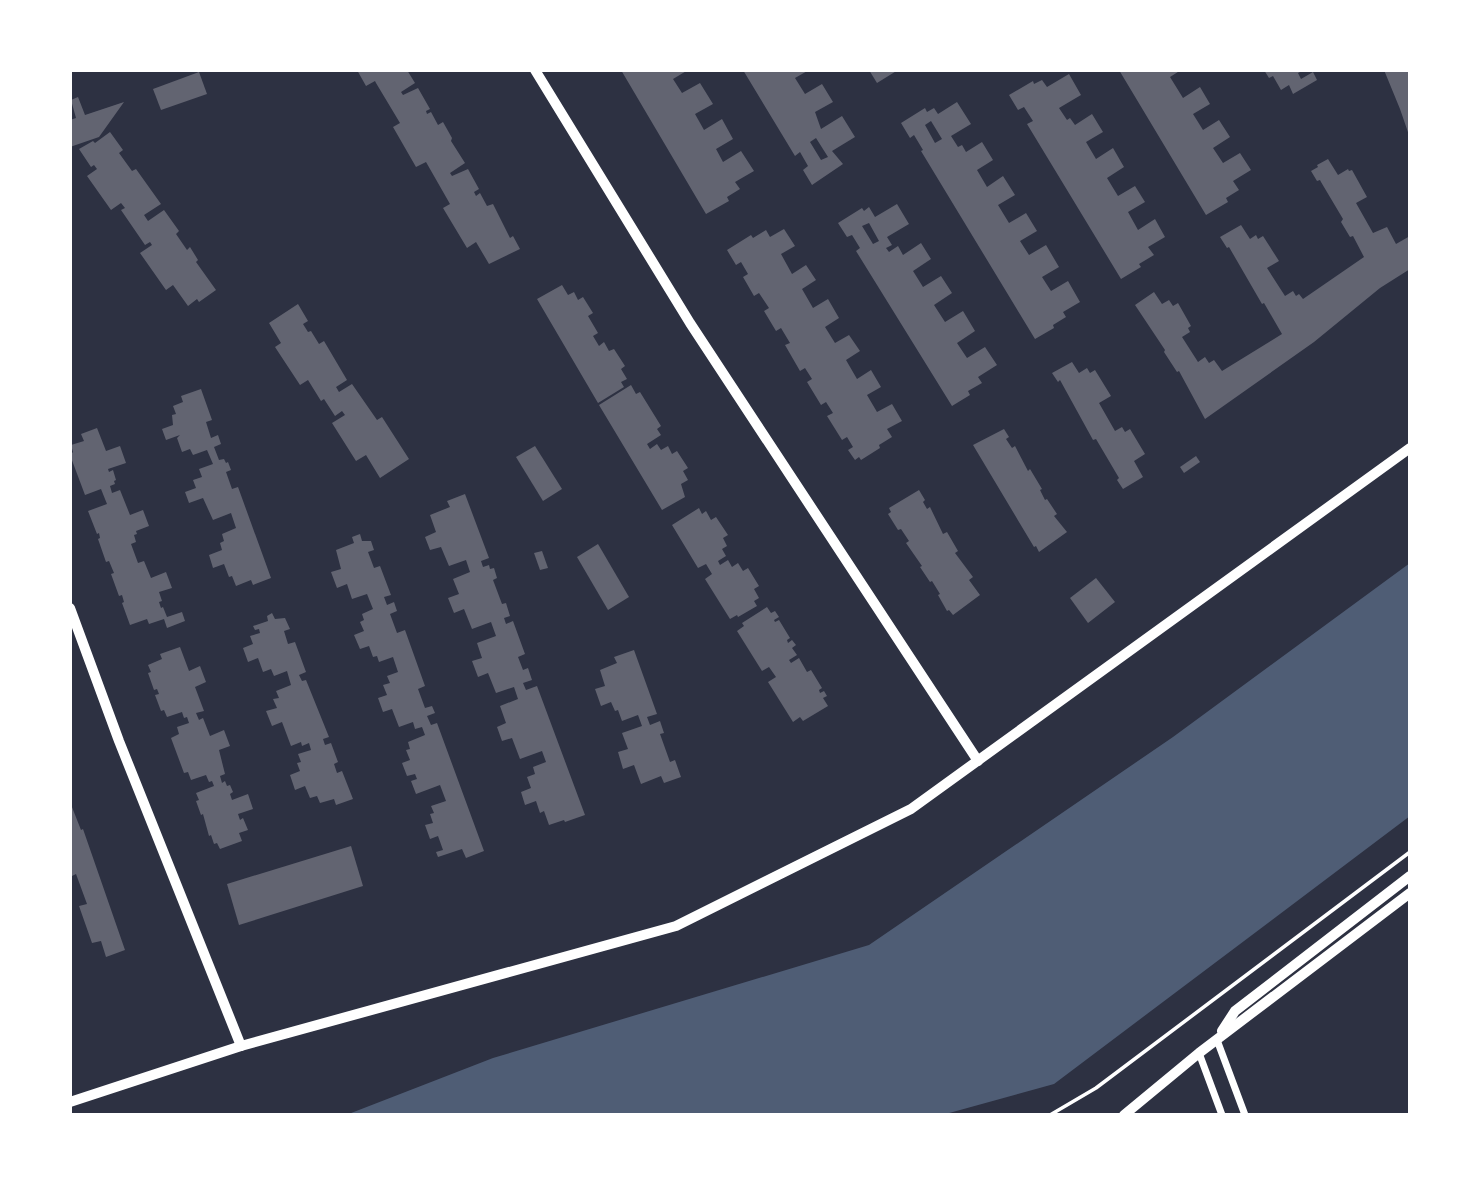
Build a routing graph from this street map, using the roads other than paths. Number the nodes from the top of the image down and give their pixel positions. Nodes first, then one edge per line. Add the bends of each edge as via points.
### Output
1 (535, 70) edge
2 (1410, 448) edge
3 (70, 608) edge
4 (978, 761) junction
5 (1410, 876) edge
6 (1410, 893) edge
7 (1217, 1040) junction
8 (242, 1046) junction
9 (1199, 1053) junction
10 (70, 1102) edge
11 (1124, 1115) edge
12 (1222, 1115) edge
13 (1245, 1115) edge

1 - 4 street via 690,323
2 - 4 street
3 - 8 street
4 - 8 street via 911,809 676,926
5 - 7 street via 1235,1011
6 - 7 street
7 - 9 street
7 - 13 street
8 - 10 street
9 - 11 street
9 - 12 street

